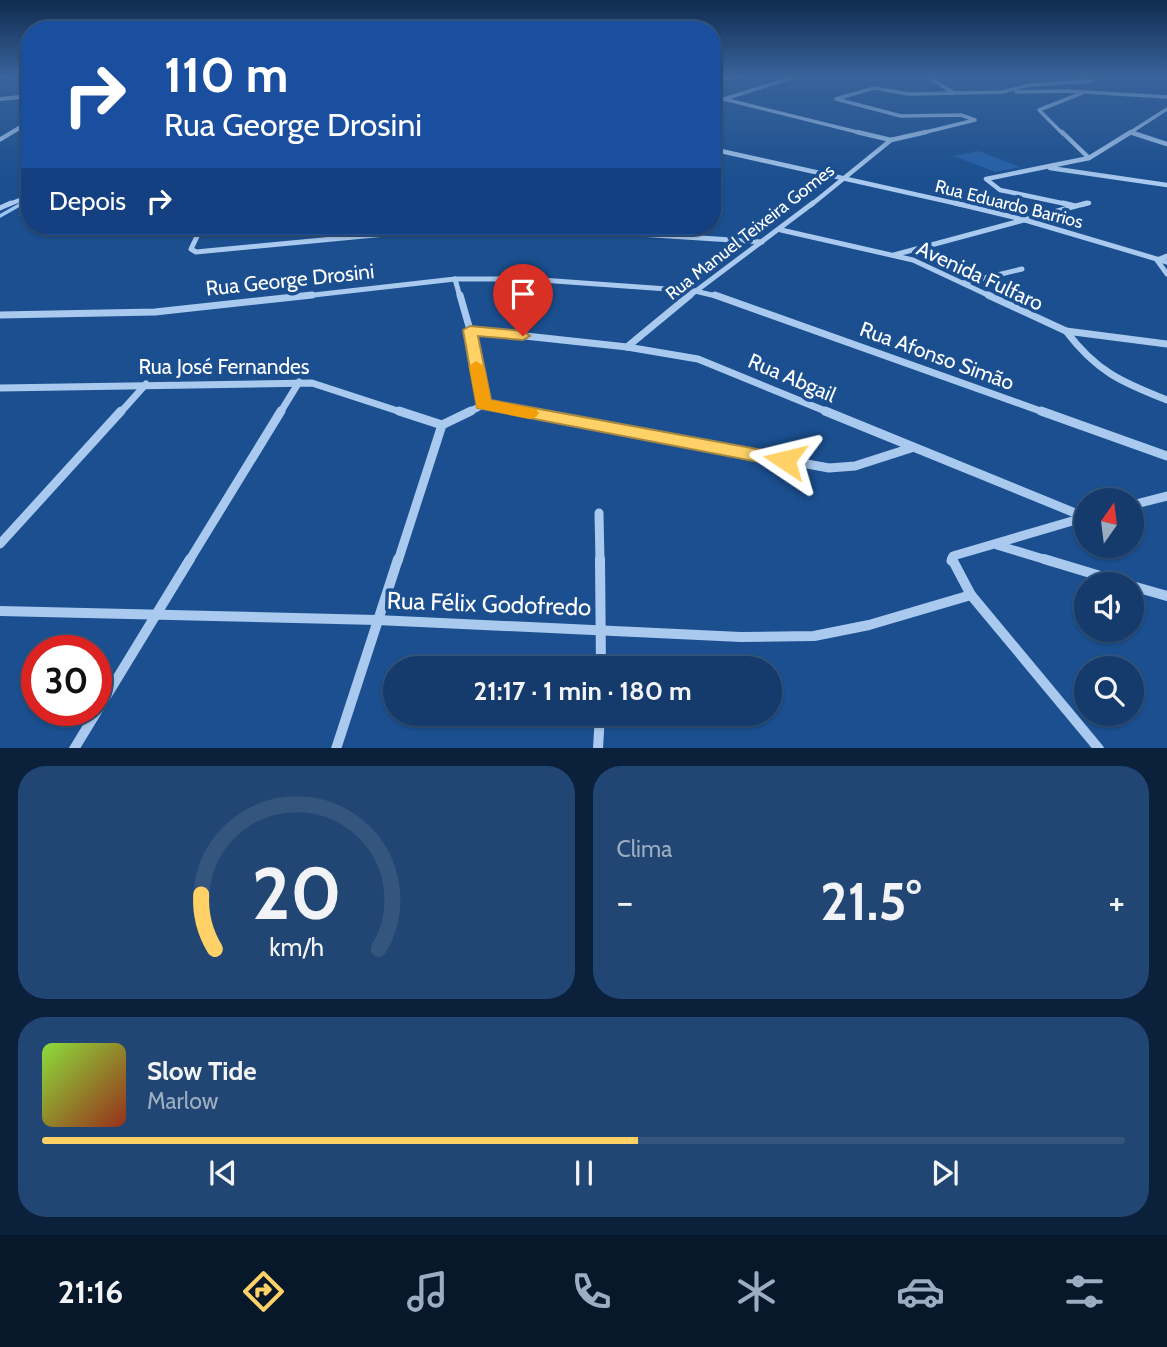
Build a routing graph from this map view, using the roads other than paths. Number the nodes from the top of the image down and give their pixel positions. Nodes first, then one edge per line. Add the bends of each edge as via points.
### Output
1 (772, 111) edge
2 (879, 111) edge
3 (1040, 111) edge
4 (1164, 111) edge
5 (21, 127) edge
6 (1133, 133) junction
7 (0, 140) edge
8 (891, 140) junction
9 (1167, 144) edge
10 (721, 151) edge
11 (1089, 158) junction
12 (1045, 167) junction
13 (843, 179) junction
14 (1167, 185) edge
15 (20, 200) dead end
16 (1088, 202) dead end
17 (1075, 206) junction
18 (0, 208) edge
19 (1025, 220) junction
20 (780, 230) junction
21 (198, 235) edge
22 (359, 235) edge
23 (654, 235) edge
24 (763, 242) junction
25 (894, 255) junction
26 (1167, 256) edge
27 (1157, 260) junction
28 (1167, 262) edge
29 (1022, 269) dead end
30 (1167, 274) edge
31 (455, 279) junction
32 (962, 283) junction
33 (695, 291) junction
34 (0, 315) edge
35 (470, 330) junction
36 (1066, 331) junction
37 (1167, 344) edge
38 (628, 347) junction
39 (299, 382) junction
40 (147, 384) junction
41 (0, 388) edge
42 (11, 388) junction
43 (0, 397) edge
44 (1167, 400) edge
45 (483, 405) junction
46 (442, 425) junction
47 (912, 448) junction
48 (1167, 456) edge
49 (1167, 496) edge
50 (1144, 502) edge
51 (1074, 512) edge
52 (599, 513) dead end
53 (1074, 521) edge
54 (0, 544) edge
55 (997, 545) junction
56 (1087, 572) edge
57 (1144, 590) edge
58 (971, 595) junction
59 (1165, 597) edge
60 (0, 611) edge
61 (155, 615) junction
62 (377, 620) junction
63 (602, 630) junction
64 (601, 656) edge
65 (599, 726) edge
66 (74, 748) edge
67 (336, 748) edge
68 (598, 748) edge
69 (1099, 748) edge

1 - 8 street
2 - 8 street via 971,117 974,121
3 - 11 street
4 - 6 street
5 - 7 street
6 - 9 street
6 - 11 street
8 - 13 street, Rua Manuel Teixeira Gomes
10 - 13 street, Rua Eduardo Barrios
11 - 12 street
12 - 14 street
12 - 17 street via 987,181 1008,192
13 - 19 street, Rua Eduardo Barrios
13 - 20 street, Rua Manuel Teixeira Gomes
15 - 18 street
16 - 17 street
17 - 19 street
19 - 25 street
19 - 27 street, Rua Eduardo Barrios
20 - 24 street, Rua Manuel Teixeira Gomes
20 - 25 street, Avenida Fulfaro
21 - 22 street via 191,249 202,252
23 - 24 street
24 - 33 street, Rua Manuel Teixeira Gomes
25 - 32 street, Avenida Fulfaro
26 - 27 street
27 - 28 street, Rua Eduardo Barrios
27 - 30 street
29 - 32 street
31 - 33 street, Rua George Drosini via 527,279
31 - 34 street, Rua George Drosini via 165,311
31 - 35 street
32 - 36 street, Avenida Fulfaro
33 - 38 street, Rua Manuel Teixeira Gomes
33 - 48 street, Rua Afonso Simão
35 - 38 street, Rua Abgail
35 - 45 street
36 - 37 street, Avenida Fulfaro
36 - 44 street via 1087,361 1101,372
38 - 47 street, Rua Abgail via 717,365
39 - 40 street, Rua José Fernandes
39 - 46 street, Rua José Fernandes
39 - 61 street
40 - 42 street, Rua José Fernandes
40 - 54 street
41 - 42 street, Rua José Fernandes
42 - 43 street
45 - 46 street
45 - 47 street via 829,468 855,466
46 - 62 street
47 - 51 street, Rua Abgail
49 - 50 street
52 - 63 street
53 - 55 street
55 - 56 street
55 - 58 street via 953,556 951,562
57 - 59 street
58 - 63 street, Rua Félix Godofredo via 814,636
58 - 69 street
60 - 61 street, Rua Félix Godofredo
61 - 62 street, Rua Félix Godofredo
61 - 66 street
62 - 63 street, Rua Félix Godofredo
62 - 67 street
63 - 64 street
65 - 68 street

